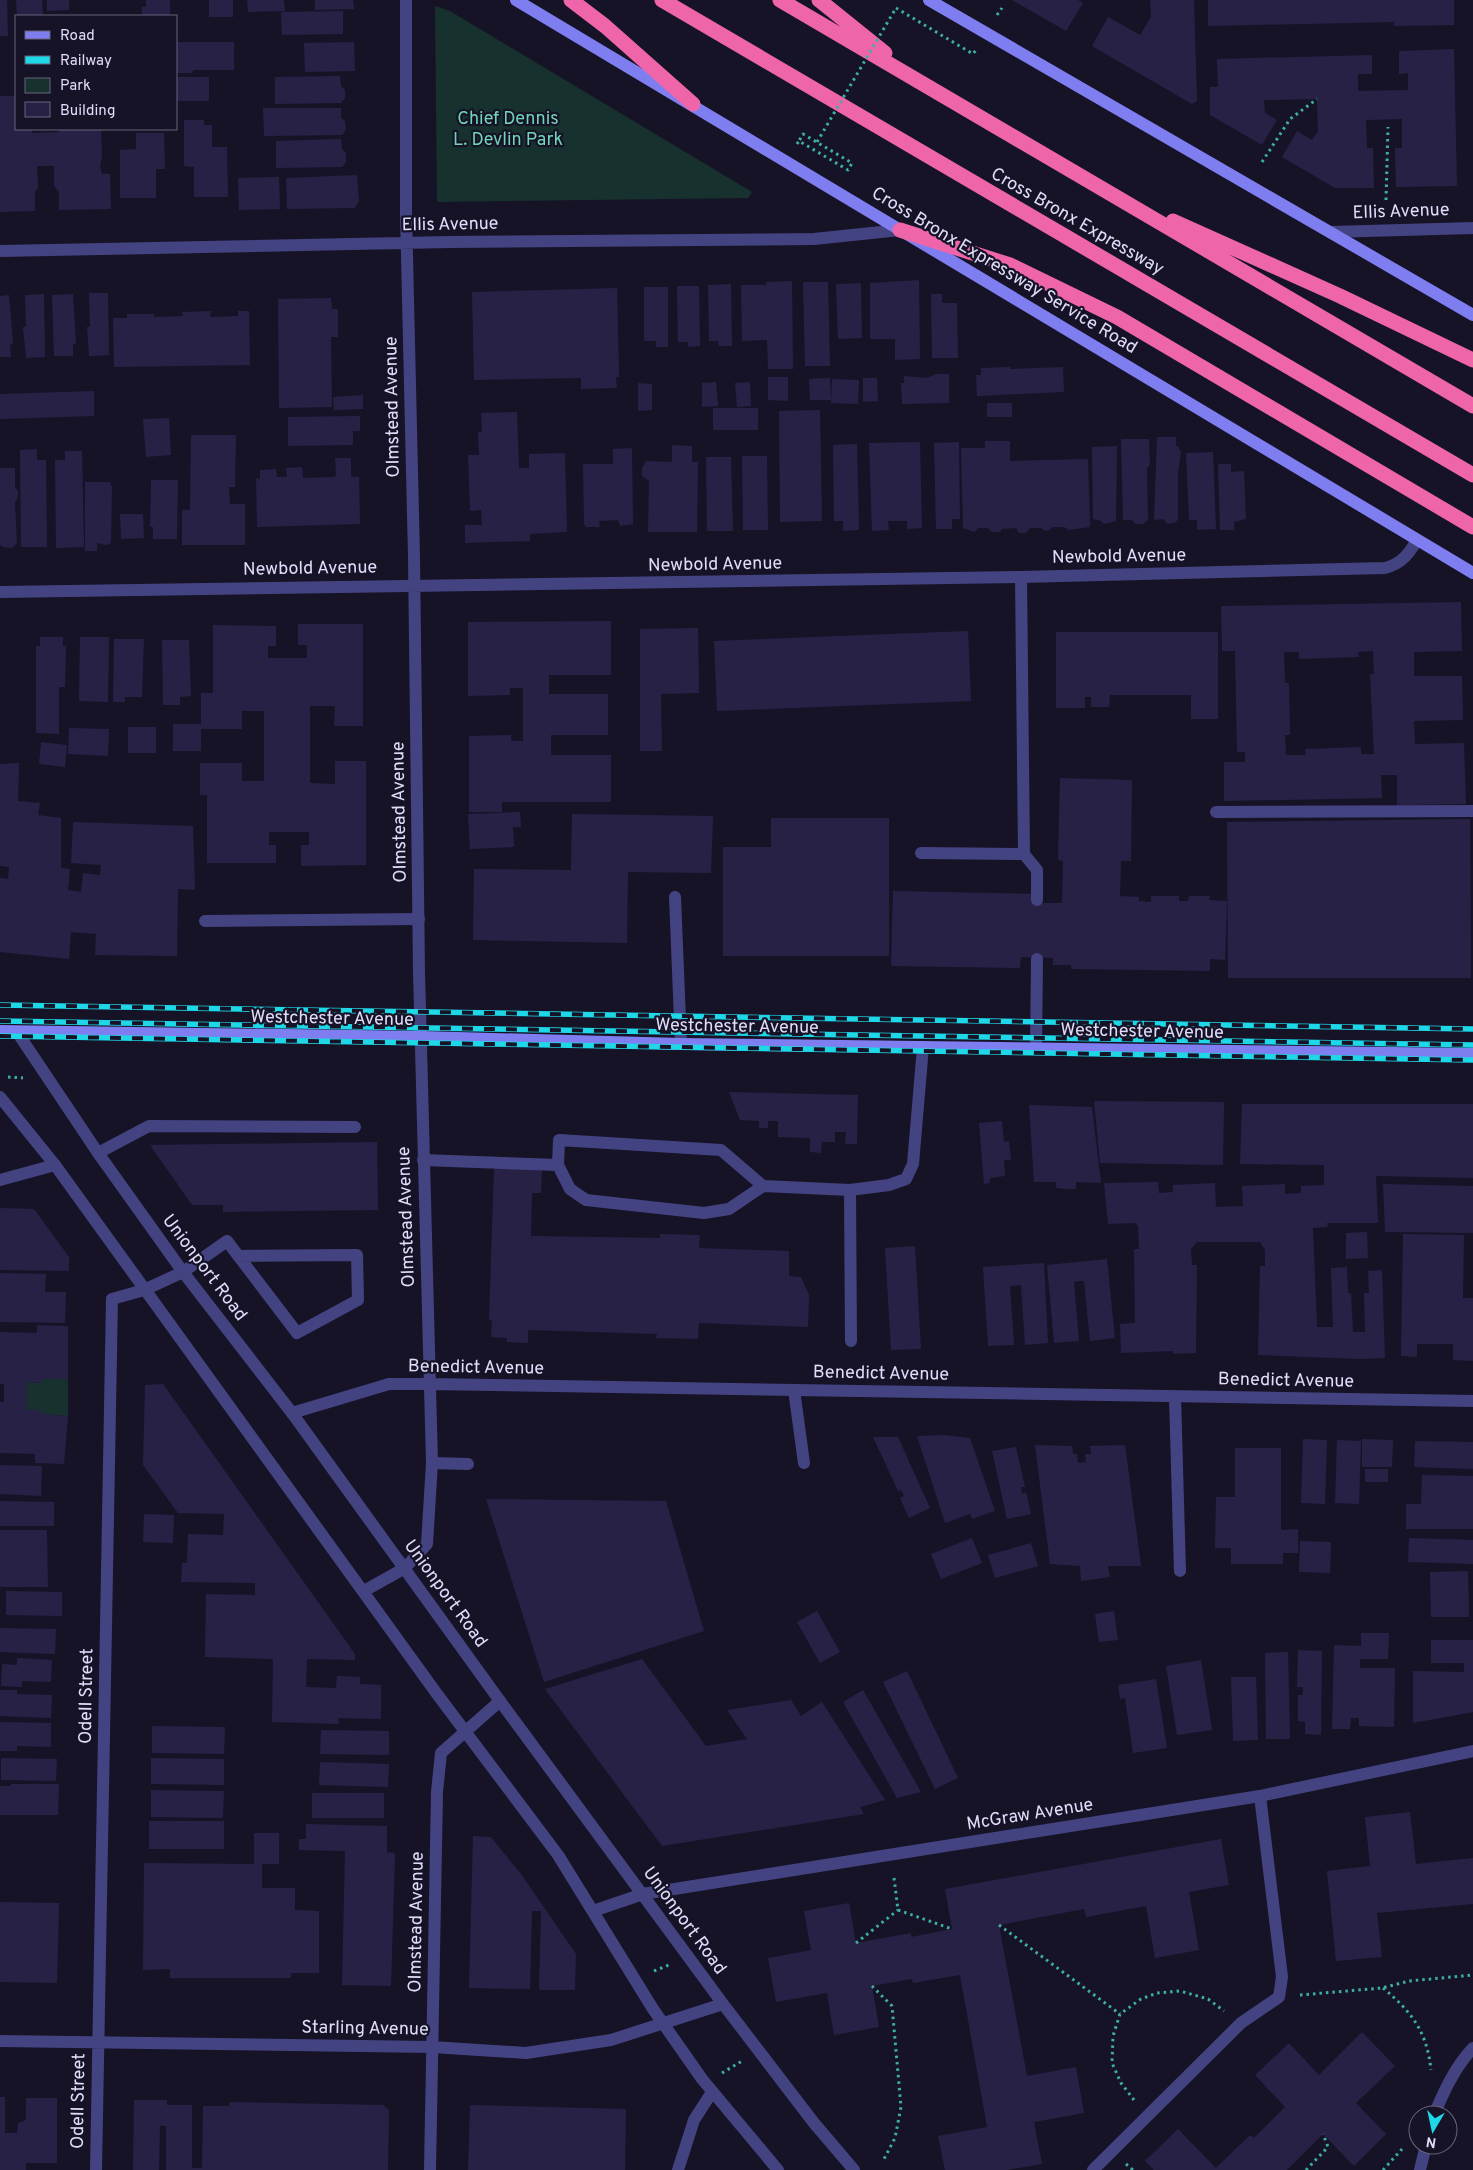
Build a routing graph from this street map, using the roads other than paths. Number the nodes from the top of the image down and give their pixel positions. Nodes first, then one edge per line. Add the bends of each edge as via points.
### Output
1 (406, 0) edge
2 (516, 0) edge
3 (571, 0) edge
4 (662, 0) edge
5 (780, 0) edge
6 (819, 0) edge
7 (929, 0) edge
8 (930, 88) junction
9 (693, 104) junction
10 (1105, 191) junction
11 (1473, 228) edge
12 (900, 230) junction
13 (1330, 232) junction
14 (407, 244) junction
15 (0, 251) edge
16 (1473, 315) edge
17 (1473, 360) edge
18 (1473, 406) edge
19 (1473, 476) edge
20 (1473, 527) edge
21 (1417, 540) junction
22 (1473, 573) edge
23 (1022, 577) junction
24 (415, 587) junction
25 (0, 592) edge
26 (1216, 812) dead end
27 (1473, 812) edge
28 (922, 853) dead end
29 (1024, 854) junction
30 (675, 897) dead end
31 (1037, 900) dead end
32 (419, 919) junction
33 (204, 920) dead end
34 (1037, 960) dead end
35 (0, 1031) edge
36 (17, 1032) junction
37 (422, 1037) junction
38 (681, 1044) junction
39 (923, 1047) junction
40 (1036, 1048) junction
41 (1473, 1054) edge
42 (0, 1097) edge
43 (355, 1127) dead end
44 (98, 1153) junction
45 (423, 1160) junction
46 (55, 1165) junction
47 (558, 1165) junction
48 (0, 1180) edge
49 (763, 1186) junction
50 (850, 1190) junction
51 (238, 1256) junction
52 (183, 1272) junction
53 (144, 1290) junction
54 (851, 1341) dead end
55 (429, 1384) junction
56 (794, 1390) junction
57 (1174, 1396) junction
58 (1473, 1401) edge
59 (292, 1412) junction
60 (432, 1464) junction
61 (468, 1464) dead end
62 (804, 1464) dead end
63 (405, 1568) junction
64 (1180, 1571) dead end
65 (364, 1591) junction
66 (500, 1701) junction
67 (464, 1731) junction
68 (1473, 1751) edge
69 (1260, 1796) junction
70 (642, 1894) junction
71 (593, 1911) junction
72 (723, 2004) junction
73 (663, 2024) junction
74 (0, 2040) edge
75 (97, 2042) junction
76 (432, 2047) junction
77 (1473, 2048) edge
78 (712, 2092) junction
79 (1439, 2105) edge
80 (1424, 2155) edge
81 (96, 2170) edge
82 (430, 2170) edge
83 (678, 2170) edge
84 (778, 2170) edge
85 (854, 2170) edge
86 (1093, 2170) edge
87 (1420, 2170) edge

1 - 14 street, Olmstead Avenue
2 - 9 main road, Cross Bronx Expressway Service Road
3 - 9 highway
4 - 19 highway, Cross Bronx Expressway
5 - 8 highway
6 - 8 highway
7 - 13 main road
8 - 10 highway
9 - 12 main road, Cross Bronx Expressway Service Road
10 - 17 highway via 1340,296
10 - 18 highway
11 - 13 street, Ellis Avenue
12 - 14 street, Ellis Avenue via 814,239
12 - 20 highway via 1010,265 1083,299
12 - 21 main road, Cross Bronx Expressway Service Road
13 - 16 main road
14 - 15 street, Ellis Avenue
14 - 24 street, Olmstead Avenue
21 - 22 main road, Cross Bronx Expressway Service Road
21 - 23 street, Newbold Avenue via 1410,554 1394,566 1385,568
23 - 24 street, Newbold Avenue
23 - 29 street
24 - 25 street, Newbold Avenue
24 - 32 street, Olmstead Avenue
26 - 27 street
28 - 29 street
29 - 31 street via 1037,870
30 - 38 street
32 - 33 street
32 - 37 street, Olmstead Avenue
34 - 40 street
35 - 36 main road, Westchester Avenue
36 - 37 main road, Westchester Avenue
36 - 44 street, Unionport Road
37 - 38 main road, Westchester Avenue
37 - 45 street, Olmstead Avenue
38 - 39 main road, Westchester Avenue
39 - 40 main road, Westchester Avenue
39 - 50 street via 913,1164 906,1178 889,1185
40 - 41 main road, Westchester Avenue
42 - 46 street
43 - 44 street via 149,1126
44 - 52 street, Unionport Road
45 - 47 street
45 - 55 street, Olmstead Avenue
46 - 48 street
46 - 53 street
47 - 49 street via 570,1189 586,1200 704,1213 730,1210
47 - 49 street via 559,1140 721,1150
49 - 50 street
50 - 54 street
51 - 51 street via 297,1333 358,1300 357,1255
51 - 52 street, Odell Street via 227,1241
52 - 53 street, Odell Street
52 - 59 street, Unionport Road
53 - 65 street
53 - 75 street, Odell Street via 112,1299
55 - 56 street, Benedict Avenue
55 - 59 street, Benedict Avenue via 389,1384
55 - 60 street, Olmstead Avenue
56 - 57 street, Benedict Avenue
56 - 62 street
57 - 58 street, Benedict Avenue
57 - 64 street
59 - 63 street, Unionport Road
60 - 61 street
60 - 63 street, Olmstead Avenue via 427,1544
63 - 65 street, Olmstead Avenue
63 - 66 street, Unionport Road
65 - 67 street
66 - 67 street, Olmstead Avenue
66 - 70 street, Unionport Road
67 - 71 street via 558,1854
67 - 76 street, Olmstead Avenue via 441,1753 438,1782
68 - 69 street, McGraw Avenue
69 - 70 street, McGraw Avenue
69 - 86 street via 1282,1977 1279,1997 1240,2023
70 - 71 street, McGraw Avenue
70 - 72 street, Unionport Road
71 - 73 street
72 - 73 street, Starling Avenue
72 - 85 street, Unionport Road
73 - 76 street, Starling Avenue via 596,2044 526,2053
73 - 78 street
74 - 75 street, Starling Avenue
75 - 76 street, Starling Avenue
75 - 81 street, Odell Street
76 - 82 street, Olmstead Avenue
77 - 79 street via 1463,2058
78 - 83 street via 694,2120
78 - 84 street
80 - 87 street

